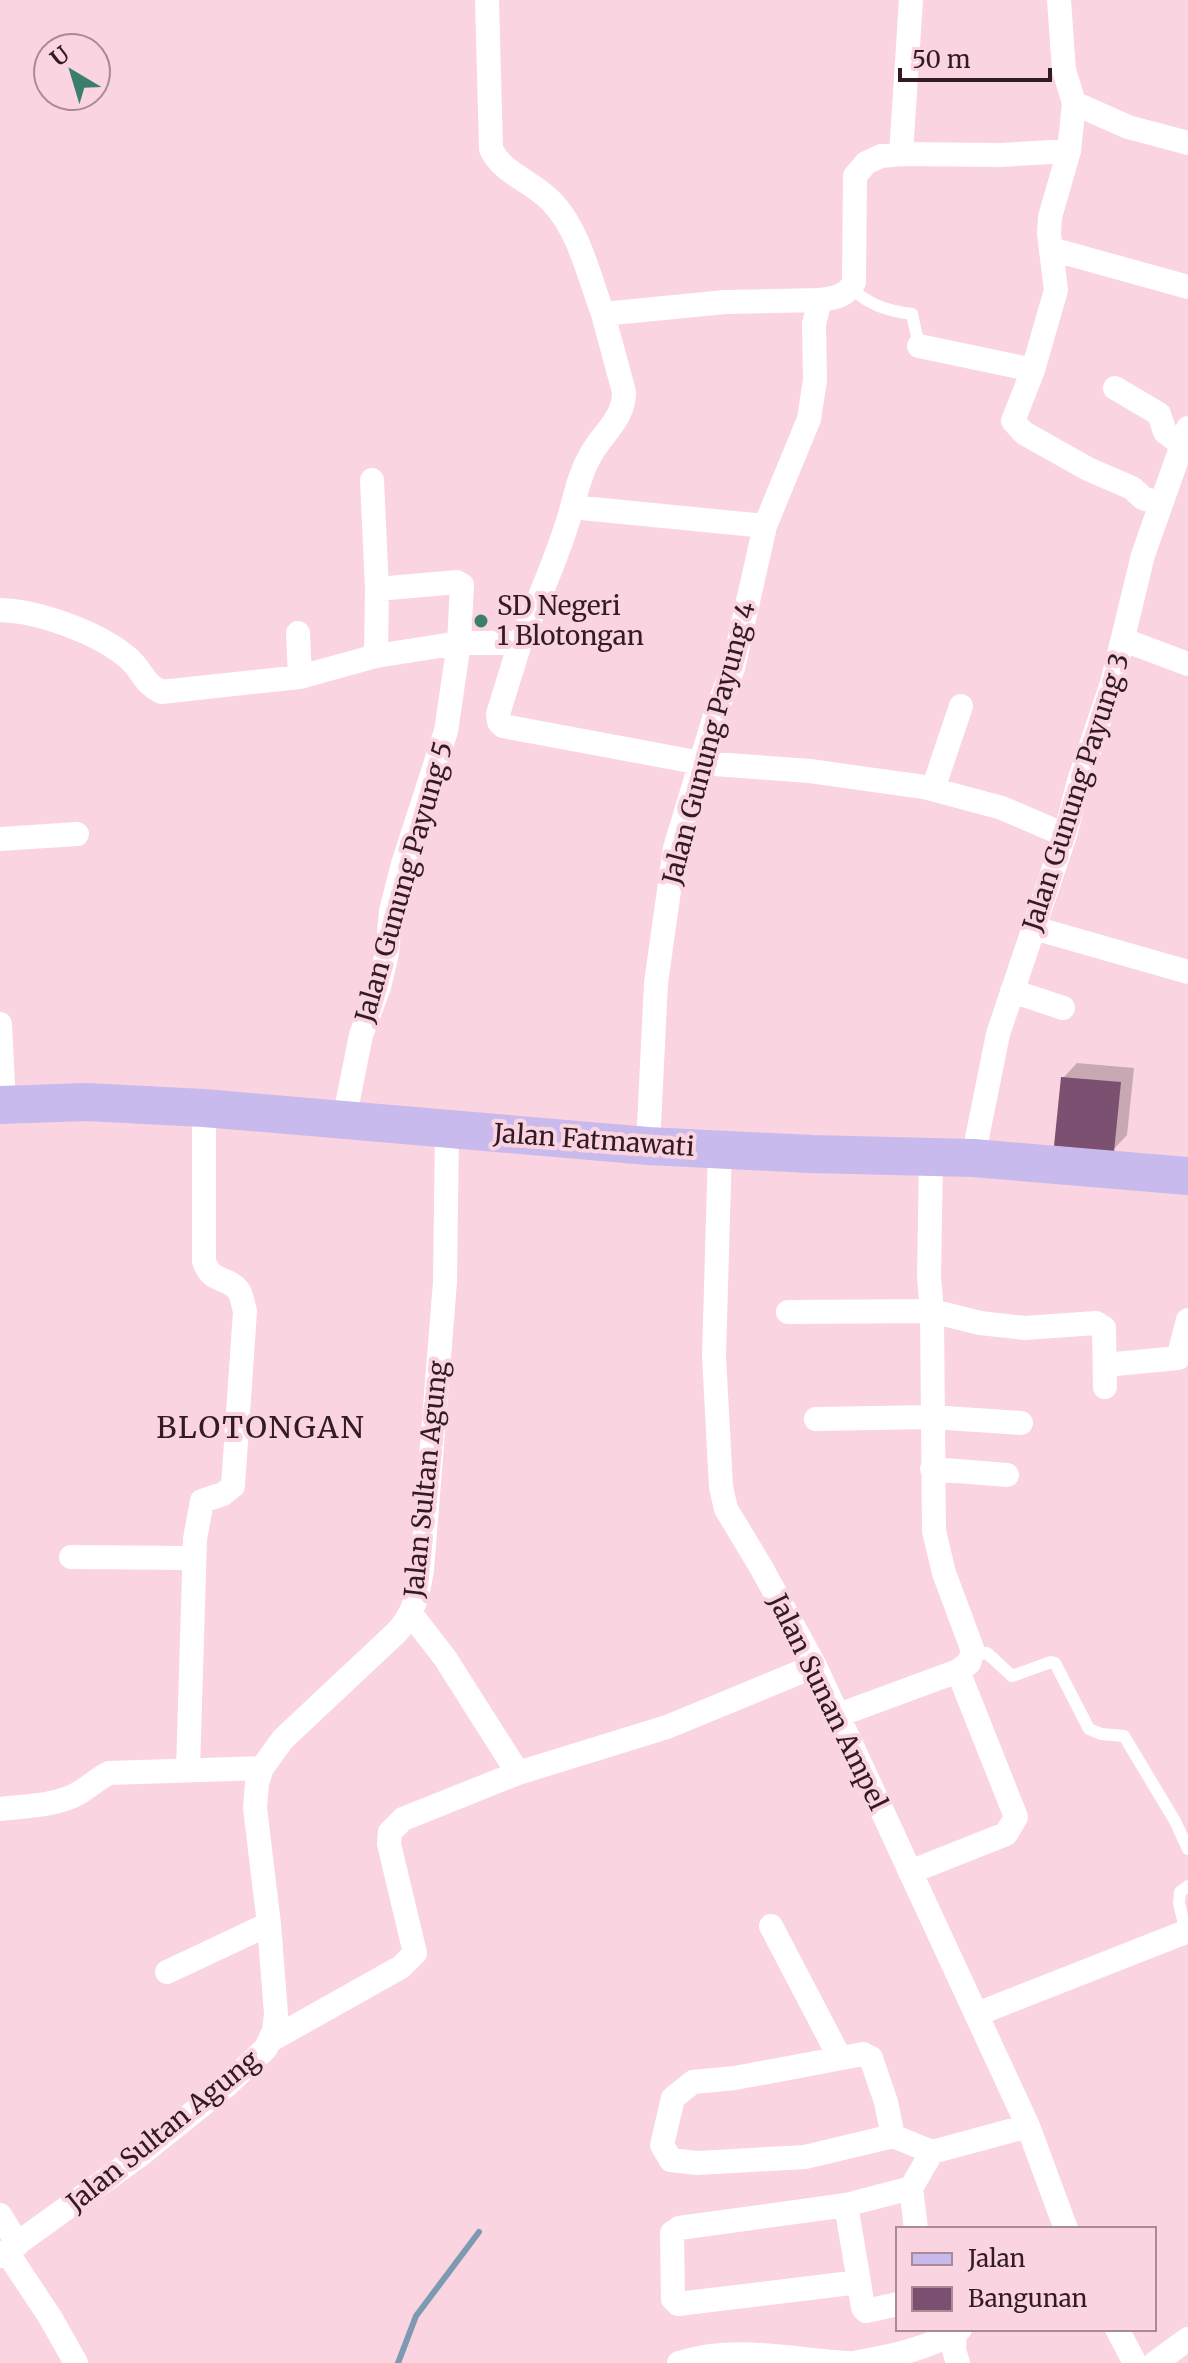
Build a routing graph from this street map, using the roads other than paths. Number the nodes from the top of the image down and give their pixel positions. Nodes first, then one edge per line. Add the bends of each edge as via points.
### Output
1 (487, 0) edge
2 (911, 0) edge
3 (1059, 0) edge
4 (1074, 103) junction
5 (1188, 143) edge
6 (1069, 151) junction
7 (901, 154) junction
8 (1051, 249) junction
9 (1188, 287) edge
10 (851, 288) junction
11 (820, 300) junction
12 (603, 314) junction
13 (919, 346) joint
14 (1033, 370) junction
15 (1115, 388) dead end
16 (1185, 437) edge
17 (372, 480) dead end
18 (1172, 496) edge
19 (572, 507) junction
20 (765, 526) junction
21 (377, 589) junction
22 (0, 610) edge
23 (298, 633) dead end
24 (1124, 640) junction
25 (459, 643) junction
26 (520, 643) junction
27 (376, 656) junction
28 (1188, 664) edge
29 (300, 677) junction
30 (961, 706) dead end
31 (701, 763) junction
32 (933, 789) junction
33 (77, 834) dead end
34 (1065, 835) junction
35 (0, 839) edge
36 (1034, 928) junction
37 (1188, 972) edge
38 (1012, 991) junction
39 (1063, 1008) dead end
40 (0, 1024) edge
41 (2, 1105) edge
42 (204, 1108) junction
43 (344, 1120) junction
44 (447, 1130) junction
45 (648, 1146) junction
46 (720, 1149) junction
47 (931, 1158) junction
48 (973, 1158) junction
49 (1188, 1176) edge
50 (932, 1311) junction
51 (788, 1312) dead end
52 (1188, 1320) edge
53 (931, 1417) junction
54 (816, 1419) dead end
55 (1021, 1423) dead end
56 (932, 1469) junction
57 (1007, 1475) dead end
58 (71, 1557) dead end
59 (194, 1558) junction
60 (411, 1614) junction
61 (966, 1663) junction
62 (815, 1666) junction
63 (836, 1716) junction
64 (262, 1768) junction
65 (188, 1770) junction
66 (518, 1773) junction
67 (0, 1809) edge
68 (1188, 1849) edge
69 (910, 1872) junction
70 (1188, 1886) edge
71 (269, 1924) junction
72 (771, 1926) dead end
73 (1187, 1932) edge
74 (167, 1972) dead end
75 (977, 2014) junction
76 (271, 2040) junction
77 (840, 2058) junction
78 (1028, 2126) junction
79 (893, 2136) junction
80 (932, 2152) junction
81 (911, 2188) junction
82 (846, 2205) junction
83 (0, 2215) edge
84 (916, 2227) edge
85 (1064, 2227) edge
86 (8, 2251) edge
87 (859, 2282) junction
88 (896, 2304) edge
89 (1118, 2331) edge
90 (1188, 2339) edge
91 (957, 2344) edge
92 (76, 2363) edge
93 (679, 2363) edge
94 (851, 2363) edge
95 (895, 2363) edge
96 (1135, 2363) edge
97 (1155, 2363) edge

1 - 12 street via 491,149 502,165 562,214
2 - 7 street
3 - 4 street via 1064,70
4 - 5 street via 1128,127
4 - 6 street
6 - 7 street
6 - 8 street via 1050,217
7 - 10 street via 866,163 855,176
8 - 9 street
8 - 14 street via 1056,290
10 - 11 street
10 - 13 lane via 876,306 912,314
11 - 12 street via 725,302
11 - 20 street, Jalan Gunung Payung 4 via 809,419
12 - 19 street via 624,404 591,454
13 - 14 street
14 - 18 street via 1015,426 1143,498
15 - 16 street via 1159,414 1165,432
16 - 18 street, Jalan Gunung Payung 3
17 - 21 street
18 - 24 street, Jalan Gunung Payung 3 via 1143,555
19 - 20 street
19 - 26 street
20 - 31 street, Jalan Gunung Payung 4 via 733,668
21 - 25 street, Jalan Gunung Payung 5 via 462,585
21 - 27 street
22 - 29 street via 44,617 113,647 161,692
23 - 29 street
24 - 28 street
24 - 34 street, Jalan Gunung Payung 3
25 - 26 street
25 - 27 street
25 - 43 street, Jalan Gunung Payung 5 via 446,731 403,864 385,964 361,1035
26 - 31 street via 498,714 503,726
27 - 29 street
30 - 32 street
31 - 32 street via 810,771
31 - 45 street, Jalan Gunung Payung 4 via 675,848 666,910 656,983
32 - 34 street via 1002,808
33 - 35 street
34 - 36 street, Jalan Gunung Payung 3
36 - 37 street
36 - 38 street, Jalan Gunung Payung 3
38 - 39 street
38 - 48 street, Jalan Gunung Payung 3
40 - 41 street
41 - 42 main road, Jalan Fatmawati via 86,1102
42 - 43 main road, Jalan Fatmawati
42 - 59 street via 204,1261 214,1278 238,1290 245,1311 233,1486 202,1501
43 - 44 main road, Jalan Fatmawati
44 - 45 main road, Jalan Fatmawati
44 - 60 street, Jalan Sultan Agung via 445,1282 422,1570
45 - 46 main road, Jalan Fatmawati
46 - 47 main road, Jalan Fatmawati
46 - 62 street, Jalan Sunan Ampel via 714,1356 721,1487 736,1529
47 - 48 main road, Jalan Fatmawati
47 - 50 street
48 - 49 main road, Jalan Fatmawati
50 - 51 street
50 - 52 street via 1025,1328 1096,1323 1104,1328 1105,1376 1173,1357
50 - 53 street
53 - 54 street
53 - 55 street
53 - 56 street
56 - 57 street
56 - 61 street via 938,1552
58 - 59 street
59 - 65 street
60 - 64 street, Jalan Sultan Agung via 283,1739
60 - 66 street
61 - 63 street
61 - 68 lane via 987,1653 1012,1676 1055,1663 1089,1729 1124,1736
61 - 69 street via 1015,1823 1006,1834
62 - 63 street, Jalan Sunan Ampel
62 - 66 street via 667,1727
63 - 69 street, Jalan Sunan Ampel
64 - 65 street
64 - 71 street, Jalan Sultan Agung via 255,1808
65 - 67 street via 109,1773 61,1800
66 - 76 street via 403,1819 390,1832 415,1953 401,1967
69 - 75 street, Jalan Sunan Ampel
70 - 73 lane via 1180,1892 1179,1903
71 - 74 street
71 - 76 street, Jalan Sultan Agung via 276,2014
72 - 77 street
73 - 75 street
75 - 78 street, Jalan Sunan Ampel
76 - 86 street, Jalan Sultan Agung via 185,2119
77 - 79 street via 871,2058
77 - 79 street via 685,2086 673,2098 663,2150 679,2162 805,2157
78 - 80 street
78 - 85 street, Jalan Sunan Ampel
79 - 80 street
80 - 81 street
81 - 82 street
81 - 84 street
82 - 87 street
82 - 87 street via 676,2229 673,2299 681,2304
83 - 86 street
86 - 92 street
87 - 88 street via 863,2308
89 - 96 street
90 - 97 street
91 - 94 street via 934,2342
91 - 95 street
93 - 94 street via 733,2354

